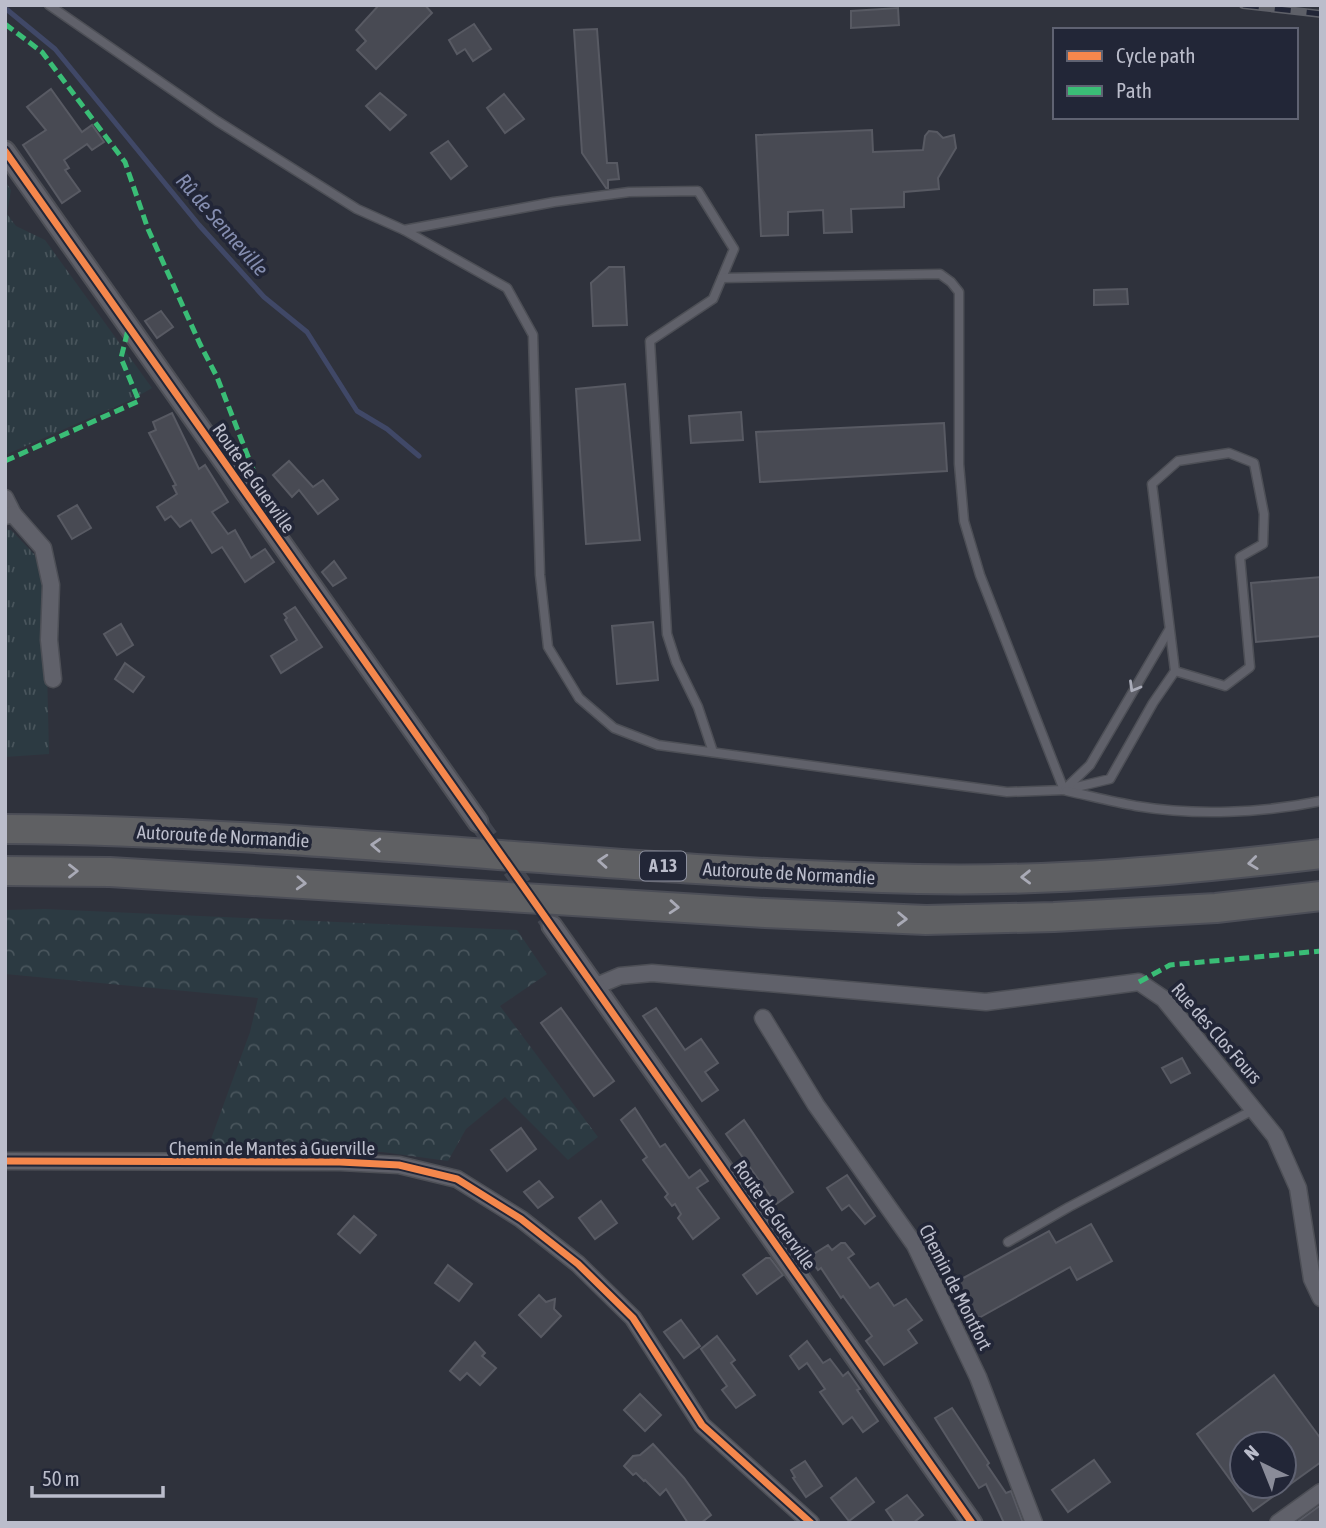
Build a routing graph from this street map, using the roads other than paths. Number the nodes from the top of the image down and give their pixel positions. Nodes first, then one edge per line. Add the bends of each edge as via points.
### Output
1 (49, 5) edge
2 (5, 151) edge
3 (404, 230) junction
4 (722, 278) junction
5 (5, 498) edge
6 (9, 515) edge
7 (1170, 629) junction
8 (1175, 671) junction
9 (53, 680) dead end
10 (713, 752) junction
11 (1064, 790) junction
12 (1321, 801) edge
13 (478, 822) tunnel mouth
14 (5, 829) edge
15 (1321, 854) edge
16 (5, 871) edge
17 (1321, 896) edge
18 (552, 926) tunnel mouth
19 (594, 987) junction
20 (763, 1018) dead end
21 (1255, 1109) junction
22 (5, 1161) edge
23 (1008, 1242) dead end
24 (1321, 1298) edge
25 (1321, 1492) edge
26 (811, 1523) edge
27 (972, 1523) edge
28 (1034, 1523) edge
29 (1278, 1523) edge

1 - 3 lane via 229,128 357,209
2 - 13 street, Route de Guerville
3 - 4 lane via 629,192 698,191 734,249
3 - 10 lane via 507,288 533,335 540,575 548,647 579,698 614,729 658,745
4 - 10 lane via 713,299 650,341 667,634
4 - 11 lane via 940,274 959,292 959,464 964,521 980,575
5 - 6 street
6 - 9 street via 43,548 51,585
7 - 8 lane
7 - 8 lane via 1152,484 1178,461 1229,453 1254,463 1264,514 1263,544 1240,557 1250,667 1225,686
7 -> 11 lane via 1090,765
8 - 11 lane via 1110,779
10 - 11 lane via 1007,792
11 - 12 lane via 1138,806 1199,812
15 -> 14 highway, Autoroute de Normandie / A 13 via 1225,866 1082,875 921,879 779,874 139,832
16 -> 17 highway, Autoroute de Normandie / A 13 via 110,872 926,920 1054,918
18 - 19 street, Route de Guerville
19 - 21 street, Rue des Clos Fours via 637,973 986,1002 1139,982 1164,999
19 - 27 street, Route de Guerville
20 - 28 street, Chemin de Montfort via 816,1105 915,1245 978,1377
21 - 23 lane
21 - 24 street, Rue des Clos Fours via 1275,1136 1298,1188 1312,1279
22 - 26 street, Chemin de Mantes à Guerville via 340,1162 399,1165 457,1178 521,1219 578,1264 633,1318 702,1425
25 - 29 street

